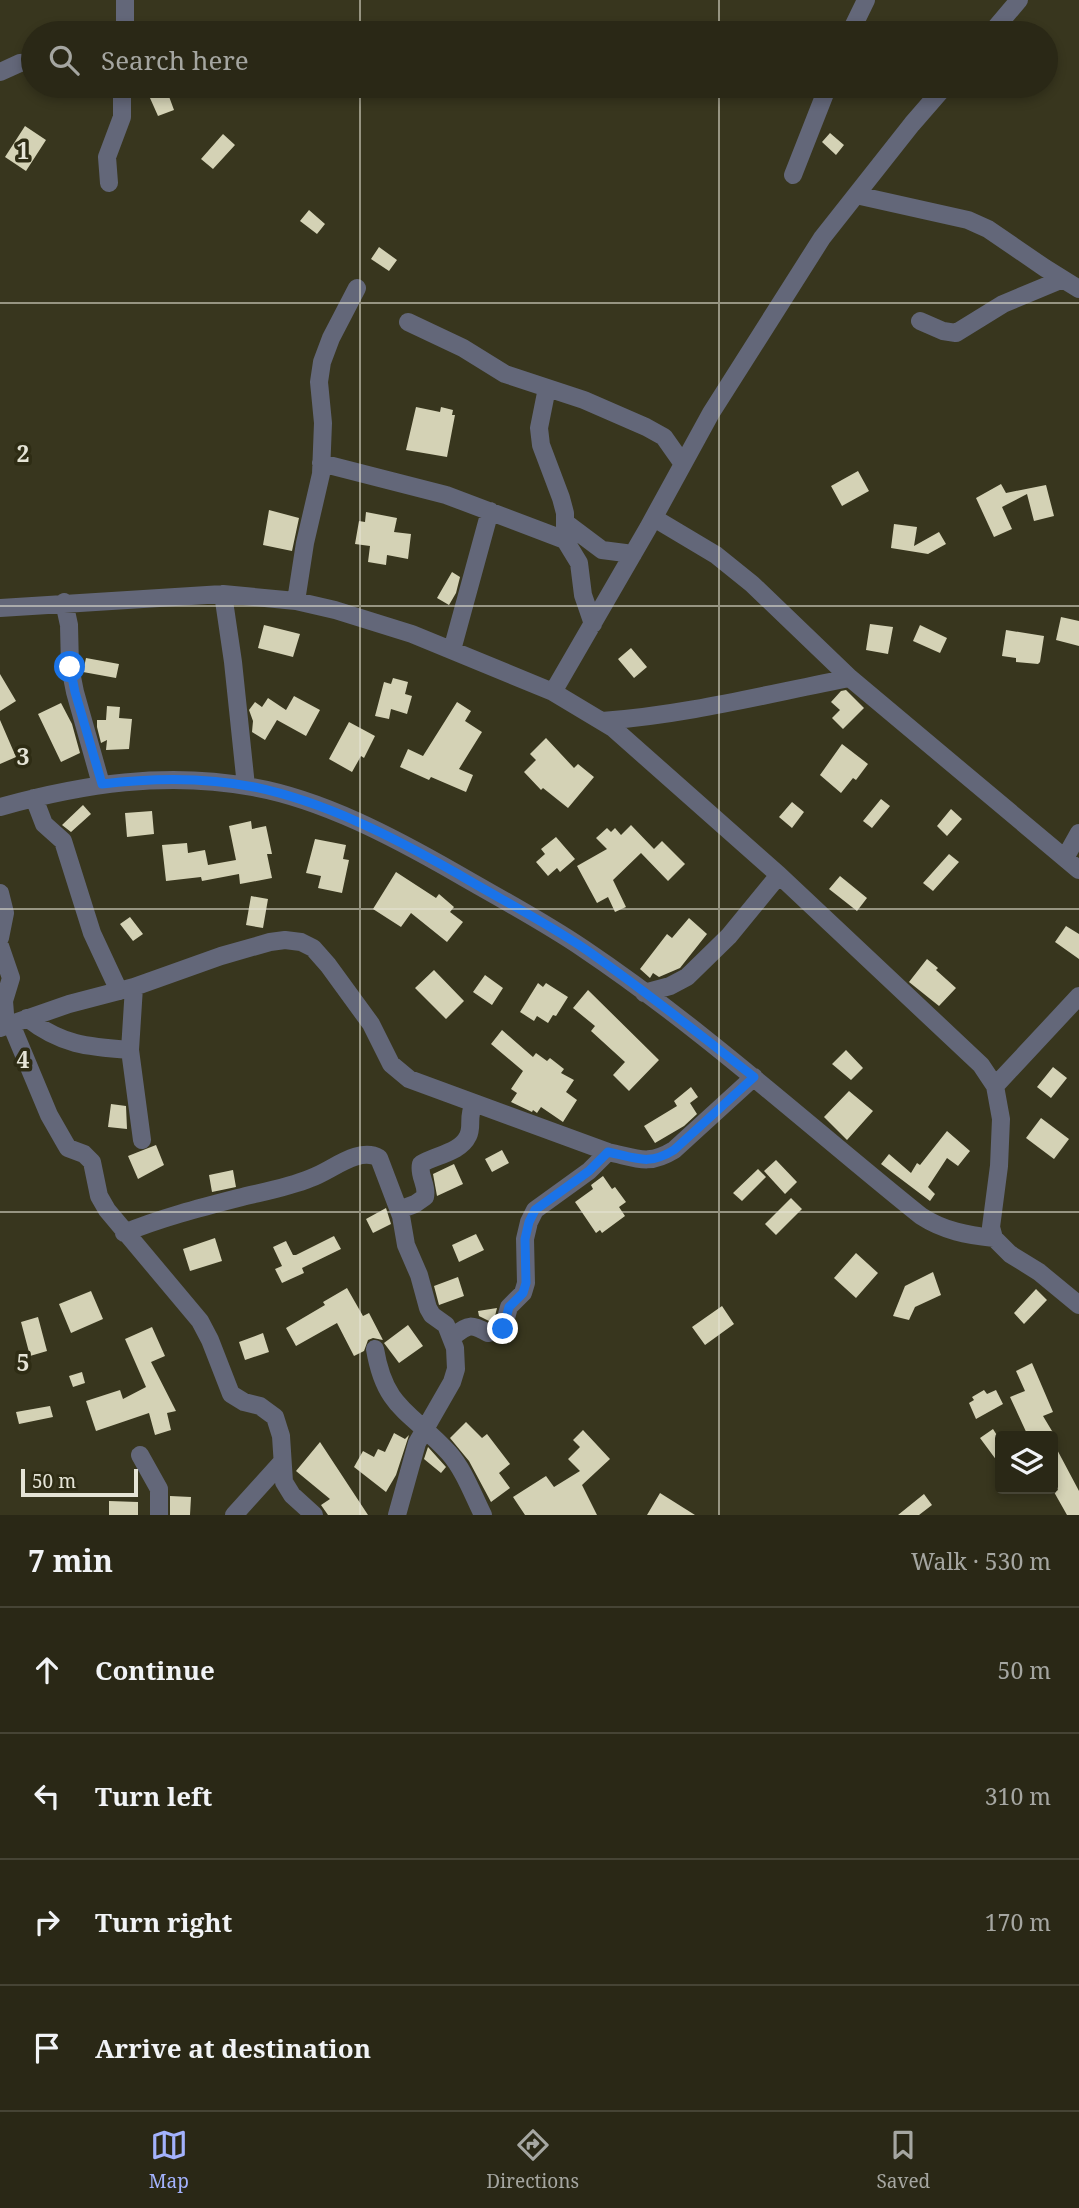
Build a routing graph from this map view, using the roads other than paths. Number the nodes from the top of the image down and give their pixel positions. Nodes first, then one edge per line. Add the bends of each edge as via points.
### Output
1 (125, 0) edge
2 (866, 0) edge
3 (1019, 0) edge
4 (125, 21) edge
5 (856, 21) edge
6 (1001, 21) edge
7 (21, 63) edge
8 (0, 72) edge
9 (122, 98) edge
10 (823, 98) edge
11 (935, 98) edge
12 (793, 175) dead end
13 (109, 183) dead end
14 (856, 195) junction
15 (1063, 279) junction
16 (357, 288) dead end
17 (1079, 289) edge
18 (920, 321) dead end
19 (408, 322) dead end
20 (547, 388) junction
21 (321, 463) junction
22 (683, 464) junction
23 (490, 511) junction
24 (654, 518) junction
25 (565, 532) junction
26 (633, 554) junction
27 (223, 594) junction
28 (296, 601) junction
29 (64, 603) junction
30 (0, 608) edge
31 (593, 624) junction
32 (452, 650) junction
33 (849, 678) junction
34 (553, 692) junction
35 (602, 721) junction
36 (102, 784) junction
37 (246, 786) junction
38 (34, 798) junction
39 (0, 807) edge
40 (1079, 833) edge
41 (1072, 864) edge
42 (779, 875) junction
43 (0, 893) edge
44 (0, 938) edge
45 (0, 946) edge
46 (126, 989) junction
47 (644, 993) junction
48 (1079, 996) edge
49 (11, 1024) edge
50 (130, 1050) junction
51 (754, 1077) junction
52 (995, 1086) junction
53 (474, 1104) junction
54 (142, 1140) dead end
55 (608, 1152) junction
56 (398, 1210) junction
57 (124, 1233) junction
58 (994, 1238) junction
59 (1079, 1304) edge
60 (452, 1337) junction
61 (376, 1349) dead end
62 (425, 1429) junction
63 (140, 1455) dead end
64 (281, 1462) junction
65 (159, 1515) edge
66 (234, 1515) edge
67 (314, 1515) edge
68 (397, 1515) edge
69 (483, 1515) edge

1 - 4 street
2 - 5 street
3 - 6 street
7 - 8 street
9 - 13 street via 122,117 106,164
10 - 12 street
11 - 14 street
14 - 15 street via 968,220
14 - 22 street via 822,238
15 - 17 street
15 - 18 street via 1003,304 956,333
16 - 21 street via 322,362
19 - 20 street via 505,374
20 - 22 street via 646,427 664,438
20 - 25 street via 541,445 561,498
21 - 23 street
21 - 28 street
22 - 24 street
23 - 25 street
23 - 32 street
24 - 26 street
24 - 33 street via 752,583
25 - 26 street via 602,550
25 - 31 street via 579,563
26 - 31 street
27 - 28 street
27 - 29 street
27 - 37 street
28 - 32 street
29 - 30 street
29 - 36 street via 75,692
31 - 34 street
32 - 34 street
33 - 35 street via 694,710
33 - 41 street
34 - 35 street
35 - 42 street
36 - 37 street via 169,780
36 - 38 street
37 - 47 street via 328,810 396,841 585,949
38 - 39 street
38 - 46 street via 44,824 64,841 92,933
40 - 41 street
42 - 47 street via 729,936 687,977
42 - 52 street via 981,1065
43 - 44 street via 5,907
45 - 49 street via 11,978 4,1001
46 - 49 street
46 - 50 street
46 - 53 street via 271,942 301,942 313,948 344,986 399,1072
47 - 51 street
48 - 52 street
49 - 50 street via 72,1044
49 - 57 street via 49,1115 68,1148 92,1162 99,1195
50 - 54 street
51 - 55 street via 659,1159
51 - 58 street via 921,1216 939,1228
52 - 58 street via 1001,1119 991,1227
53 - 55 street
53 - 56 street via 469,1136 454,1149 421,1164 425,1197
55 - 60 street via 535,1210 525,1239 526,1283 509,1307 503,1329 488,1333 468,1325
56 - 57 street via 383,1165 371,1153 296,1184 191,1210
56 - 60 street via 428,1308
57 - 64 street via 200,1321 231,1394 275,1417
58 - 59 street
60 - 62 street via 456,1369
61 - 62 street via 382,1380 394,1401
62 - 68 street via 414,1450
62 - 69 street via 450,1454
63 - 65 street via 159,1489
64 - 66 street
64 - 67 street via 287,1489

